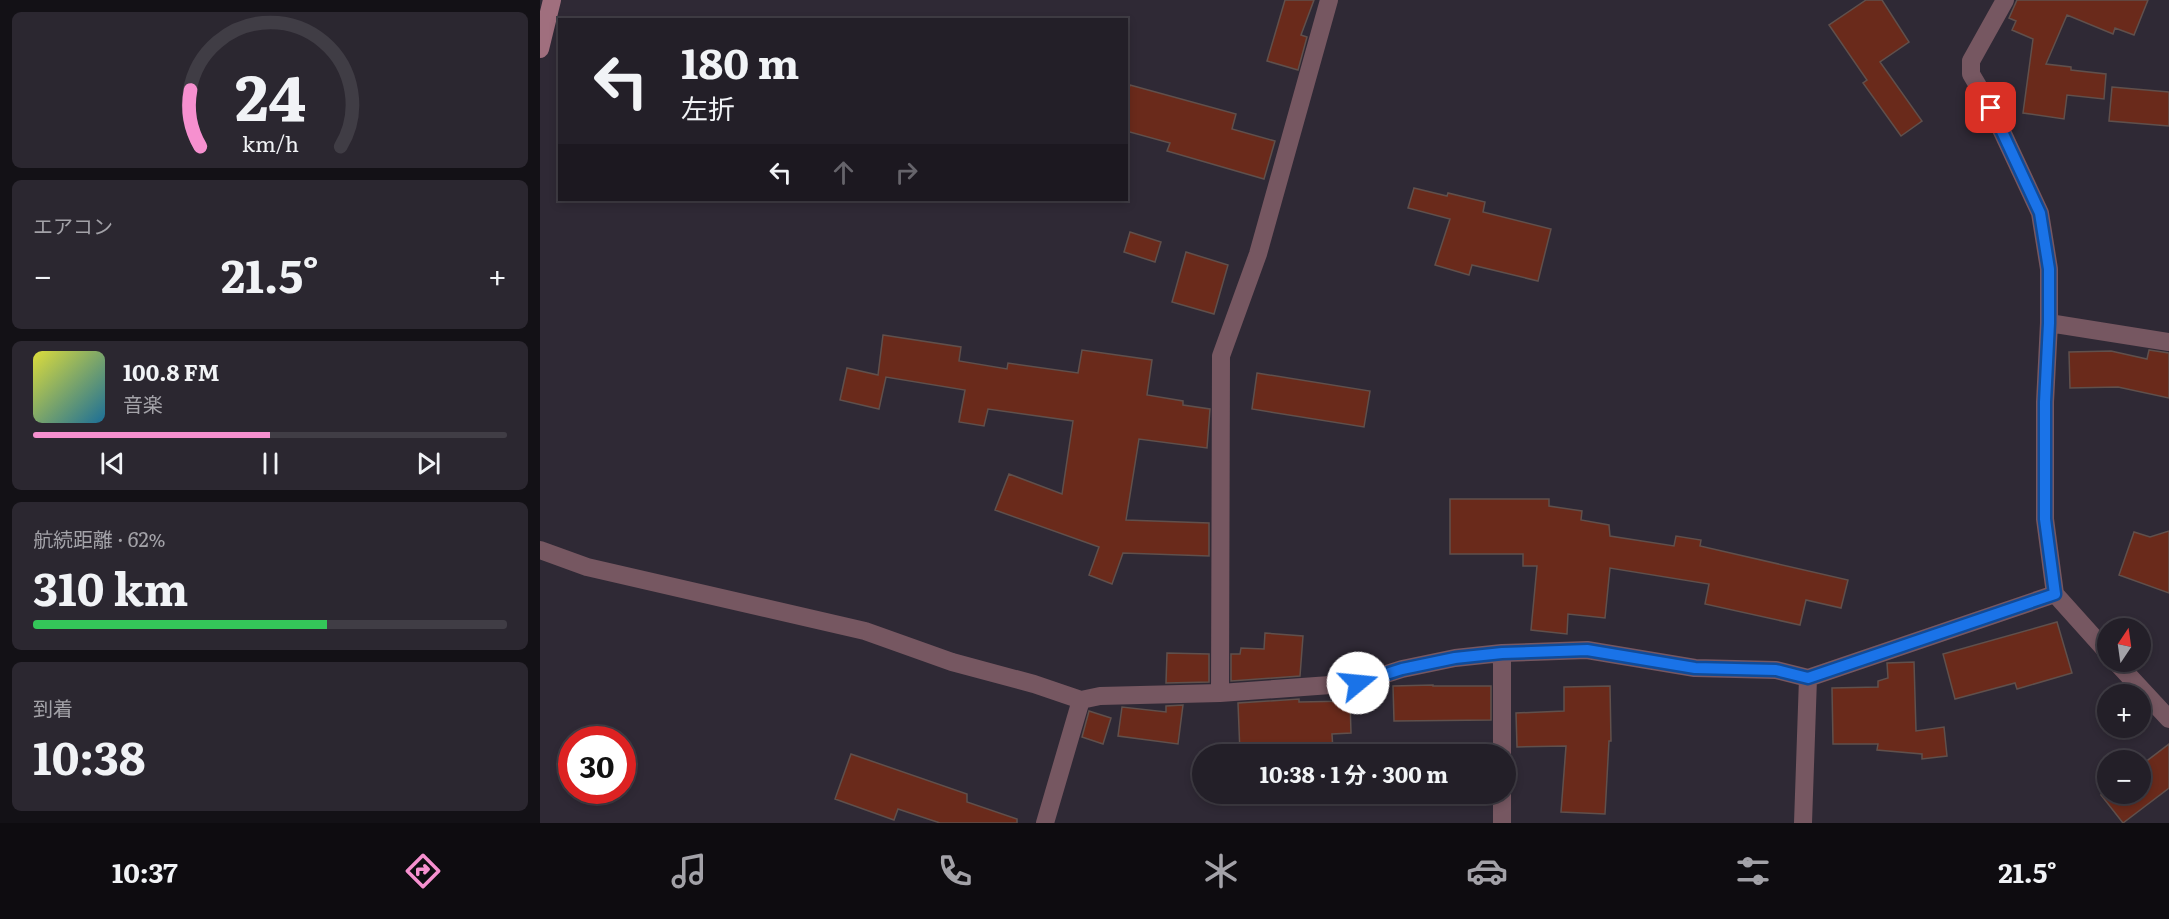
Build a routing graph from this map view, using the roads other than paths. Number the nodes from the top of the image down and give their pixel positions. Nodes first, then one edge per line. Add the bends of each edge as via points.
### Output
1 (552, 0) edge
2 (1329, 0) edge
3 (2005, 0) edge
4 (540, 49) edge
5 (2049, 323) junction
6 (2169, 342) edge
7 (540, 550) edge
8 (2055, 594) junction
9 (2097, 641) edge
10 (1502, 653) junction
11 (2125, 672) edge
12 (1808, 678) junction
13 (1220, 693) junction
14 (1082, 700) junction
15 (2169, 719) edge
16 (1502, 744) edge
17 (1502, 804) edge
18 (1045, 823) edge
19 (1502, 823) edge
20 (1803, 823) edge

1 - 4 main road
2 - 13 street via 1258,254 1221,356
3 - 5 street via 1971,60 1971,74 2040,213 2049,269
5 - 6 street
5 - 8 street via 2045,519
7 - 14 street via 587,567 865,632
8 - 9 street
8 - 12 street
10 - 12 street via 1587,650 1695,668 1776,670
10 - 13 street via 1402,669 1358,683
10 - 16 street
11 - 15 street
12 - 20 street
13 - 14 street via 1100,696
14 - 18 street
17 - 19 street

